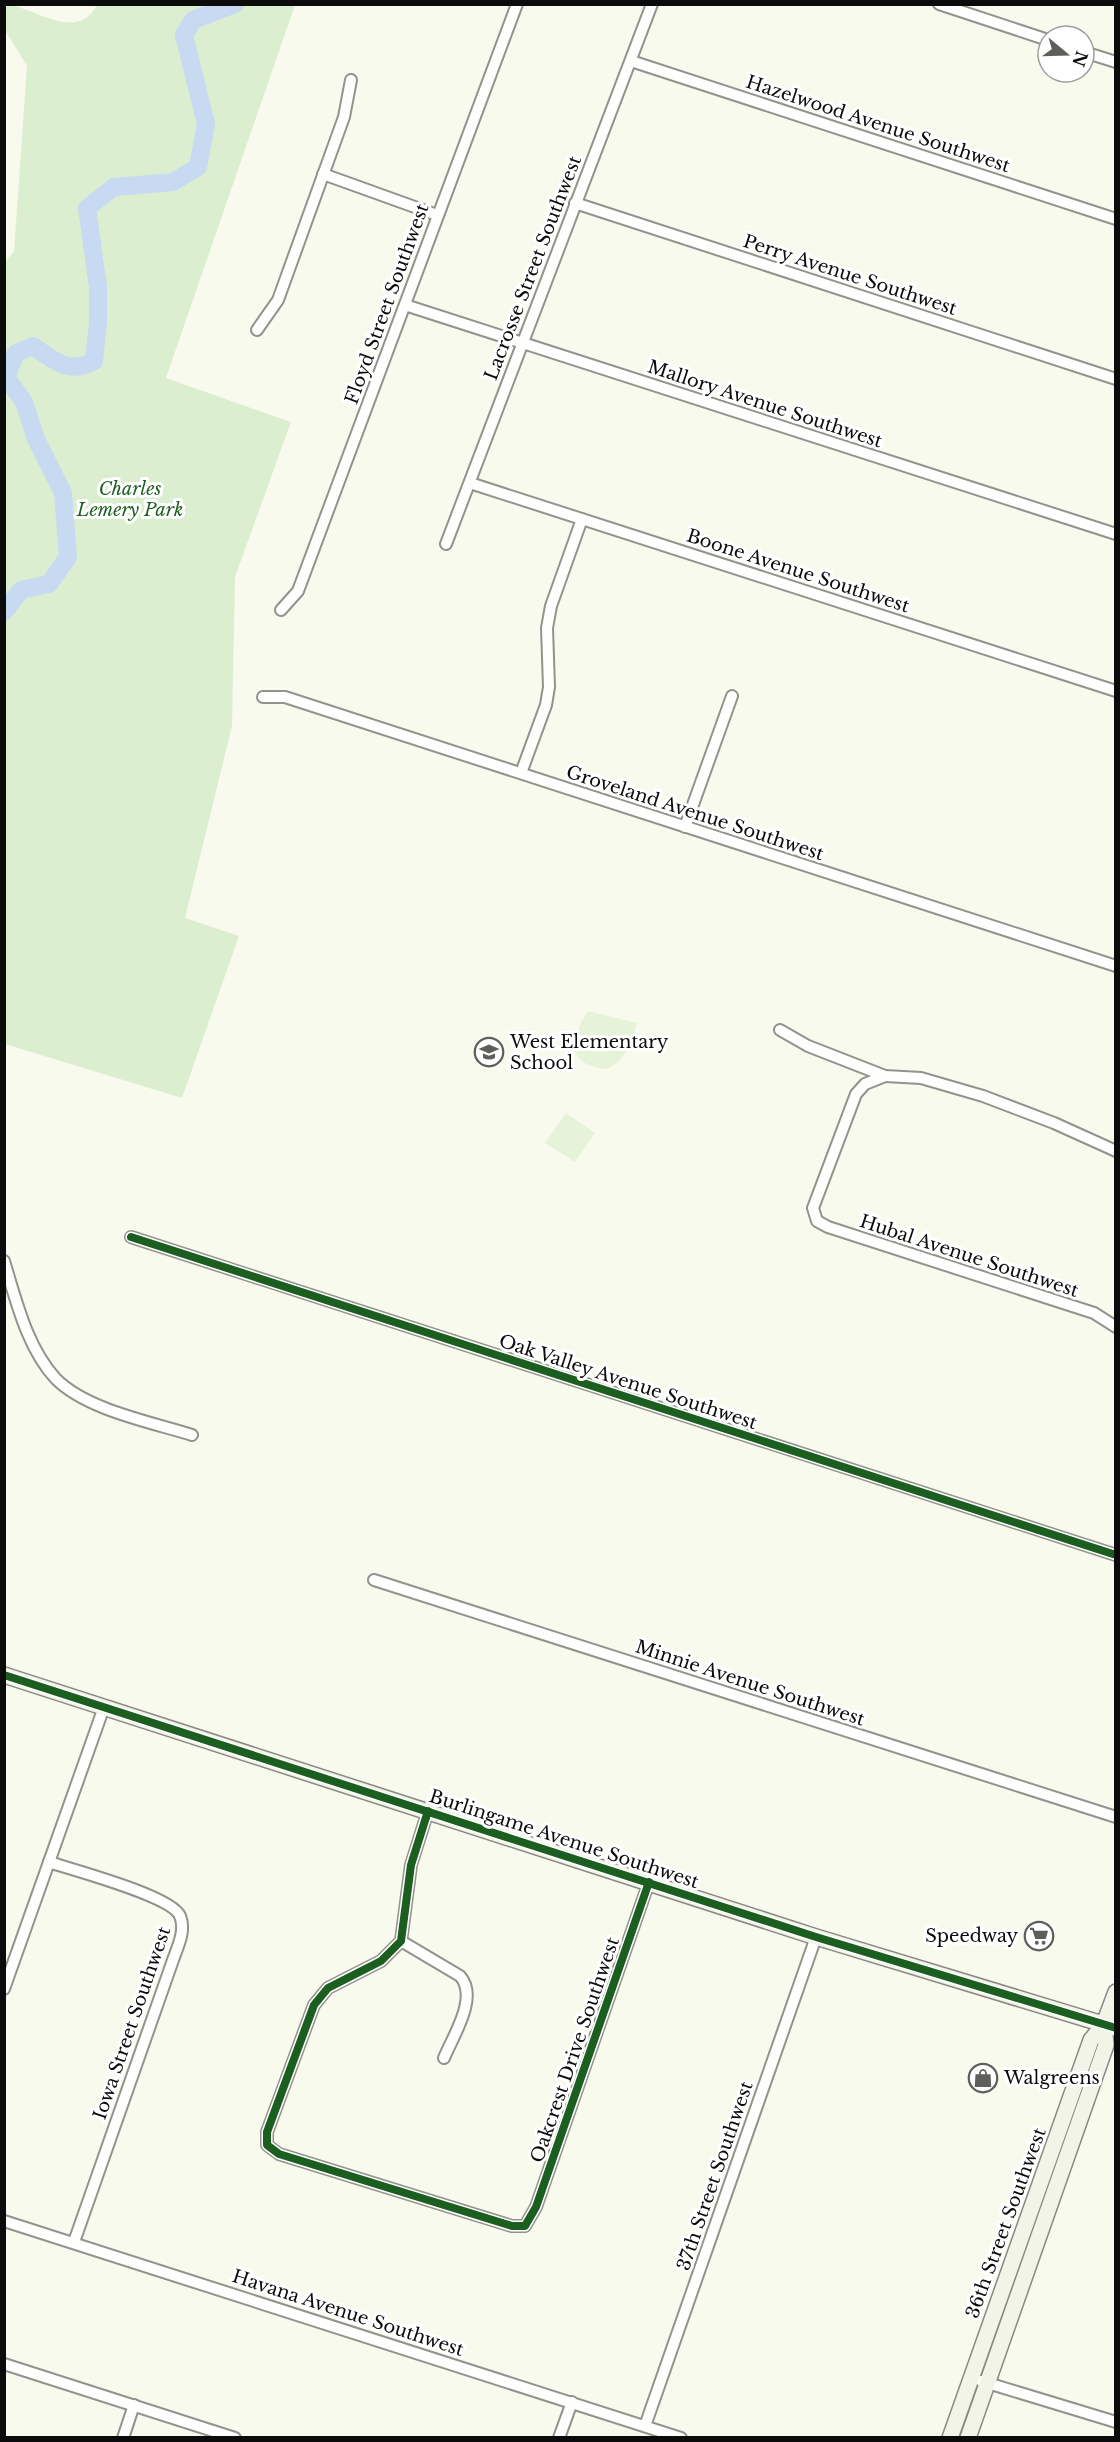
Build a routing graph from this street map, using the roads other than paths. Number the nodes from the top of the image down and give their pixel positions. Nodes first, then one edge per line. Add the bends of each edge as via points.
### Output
1 (517, 4) edge
2 (652, 4) edge
3 (939, 4) edge
4 (1036, 36) edge
5 (1096, 56) edge
6 (631, 62) junction
7 (1116, 62) edge
8 (351, 80) dead end
9 (323, 174) junction
10 (575, 203) junction
11 (437, 215) junction
12 (1116, 219) edge
13 (405, 305) junction
14 (257, 330) dead end
15 (522, 342) junction
16 (1116, 379) edge
17 (470, 483) junction
18 (582, 519) junction
19 (1116, 534) edge
20 (447, 544) dead end
21 (281, 610) dead end
22 (1116, 691) edge
23 (732, 696) dead end
24 (263, 697) dead end
25 (521, 773) junction
26 (685, 827) junction
27 (1116, 966) edge
28 (780, 1030) dead end
29 (885, 1076) junction
30 (1116, 1151) edge
31 (131, 1237) dead end
32 (4, 1261) edge
33 (7, 1280) edge
34 (1116, 1327) edge
35 (192, 1435) dead end
36 (1116, 1555) edge
37 (374, 1580) dead end
38 (4, 1675) edge
39 (104, 1707) junction
40 (428, 1811) junction
41 (1116, 1817) edge
42 (50, 1862) junction
43 (649, 1882) junction
44 (816, 1936) junction
45 (401, 1941) junction
46 (4, 1989) edge
47 (1116, 1992) edge
48 (1110, 2026) edge
49 (444, 2058) dead end
50 (1052, 2150) junction
51 (1051, 2201) junction
52 (4, 2221) edge
53 (74, 2242) junction
54 (4, 2364) edge
55 (971, 2379) junction
56 (987, 2383) junction
57 (572, 2402) junction
58 (134, 2405) junction
59 (1116, 2422) edge
60 (645, 2426) junction
61 (123, 2438) edge
62 (235, 2438) edge
63 (560, 2438) edge
64 (681, 2438) edge
65 (950, 2438) edge
66 (968, 2438) edge

1 - 11 street, Floyd Street Southwest
2 - 6 street, Lacrosse Street Southwest
3 - 4 street
5 - 7 street
6 - 10 street, Lacrosse Street Southwest
6 - 12 street, Hazelwood Avenue Southwest
8 - 9 street via 344,117
9 - 11 street
9 - 14 street via 278,300
10 - 15 street, Lacrosse Street Southwest
10 - 16 street, Perry Avenue Southwest
11 - 13 street, Floyd Street Southwest
13 - 15 street, Mallory Avenue Southwest
13 - 21 street, Floyd Street Southwest via 298,591
15 - 17 street, Lacrosse Street Southwest
15 - 19 street, Mallory Avenue Southwest
17 - 18 street, Boone Avenue Southwest
17 - 20 street, Lacrosse Street Southwest
18 - 22 street, Boone Avenue Southwest
18 - 25 street via 551,606 546,705
23 - 26 street
24 - 25 street, Groveland Avenue Southwest via 285,697
25 - 26 street, Groveland Avenue Southwest
26 - 27 street, Groveland Avenue Southwest
28 - 29 street via 808,1046
29 - 30 street via 921,1078 983,1096
29 - 34 street, Hubal Avenue Southwest via 865,1084 856,1094 813,1208 817,1221 1094,1313
31 - 36 street, Oak Valley Avenue Southwest
32 - 33 street
33 - 35 street via 31,1339 57,1379 94,1403
37 - 41 street, Minnie Avenue Southwest
38 - 39 street, Burlingame Avenue Southwest
39 - 40 street, Burlingame Avenue Southwest
39 - 42 street
40 - 43 street, Burlingame Avenue Southwest
40 - 45 street via 411,1865
42 - 46 street
42 - 53 street, Iowa Street Southwest via 158,1898 179,1913 183,1924
43 - 44 street, Burlingame Avenue Southwest
43 - 45 street, Oakcrest Drive Southwest via 536,2207 525,2226 512,2226 279,2154 267,2145 274,2111 314,2005 328,1988 381,1961
44 - 48 street, Burlingame Avenue Southwest
44 - 60 street, 37th Street Southwest
45 - 49 street via 465,1982 467,2002
47 - 48 street, 36th Street Southwest
48 - 50 street, 36th Street Southwest via 1091,2040
48 - 51 street, 36th Street Southwest via 1107,2045
50 - 51 street via 1056,2160
50 - 55 street, 36th Street Southwest
51 - 56 street, 36th Street Southwest
52 - 53 street, Havana Avenue Southwest
53 - 57 street, Havana Avenue Southwest
54 - 58 street
55 - 56 street
55 - 65 street, 36th Street Southwest
56 - 59 street
56 - 66 street, 36th Street Southwest
57 - 60 street, Havana Avenue Southwest
57 - 63 street
58 - 61 street
58 - 62 street
60 - 64 street, Havana Avenue Southwest

